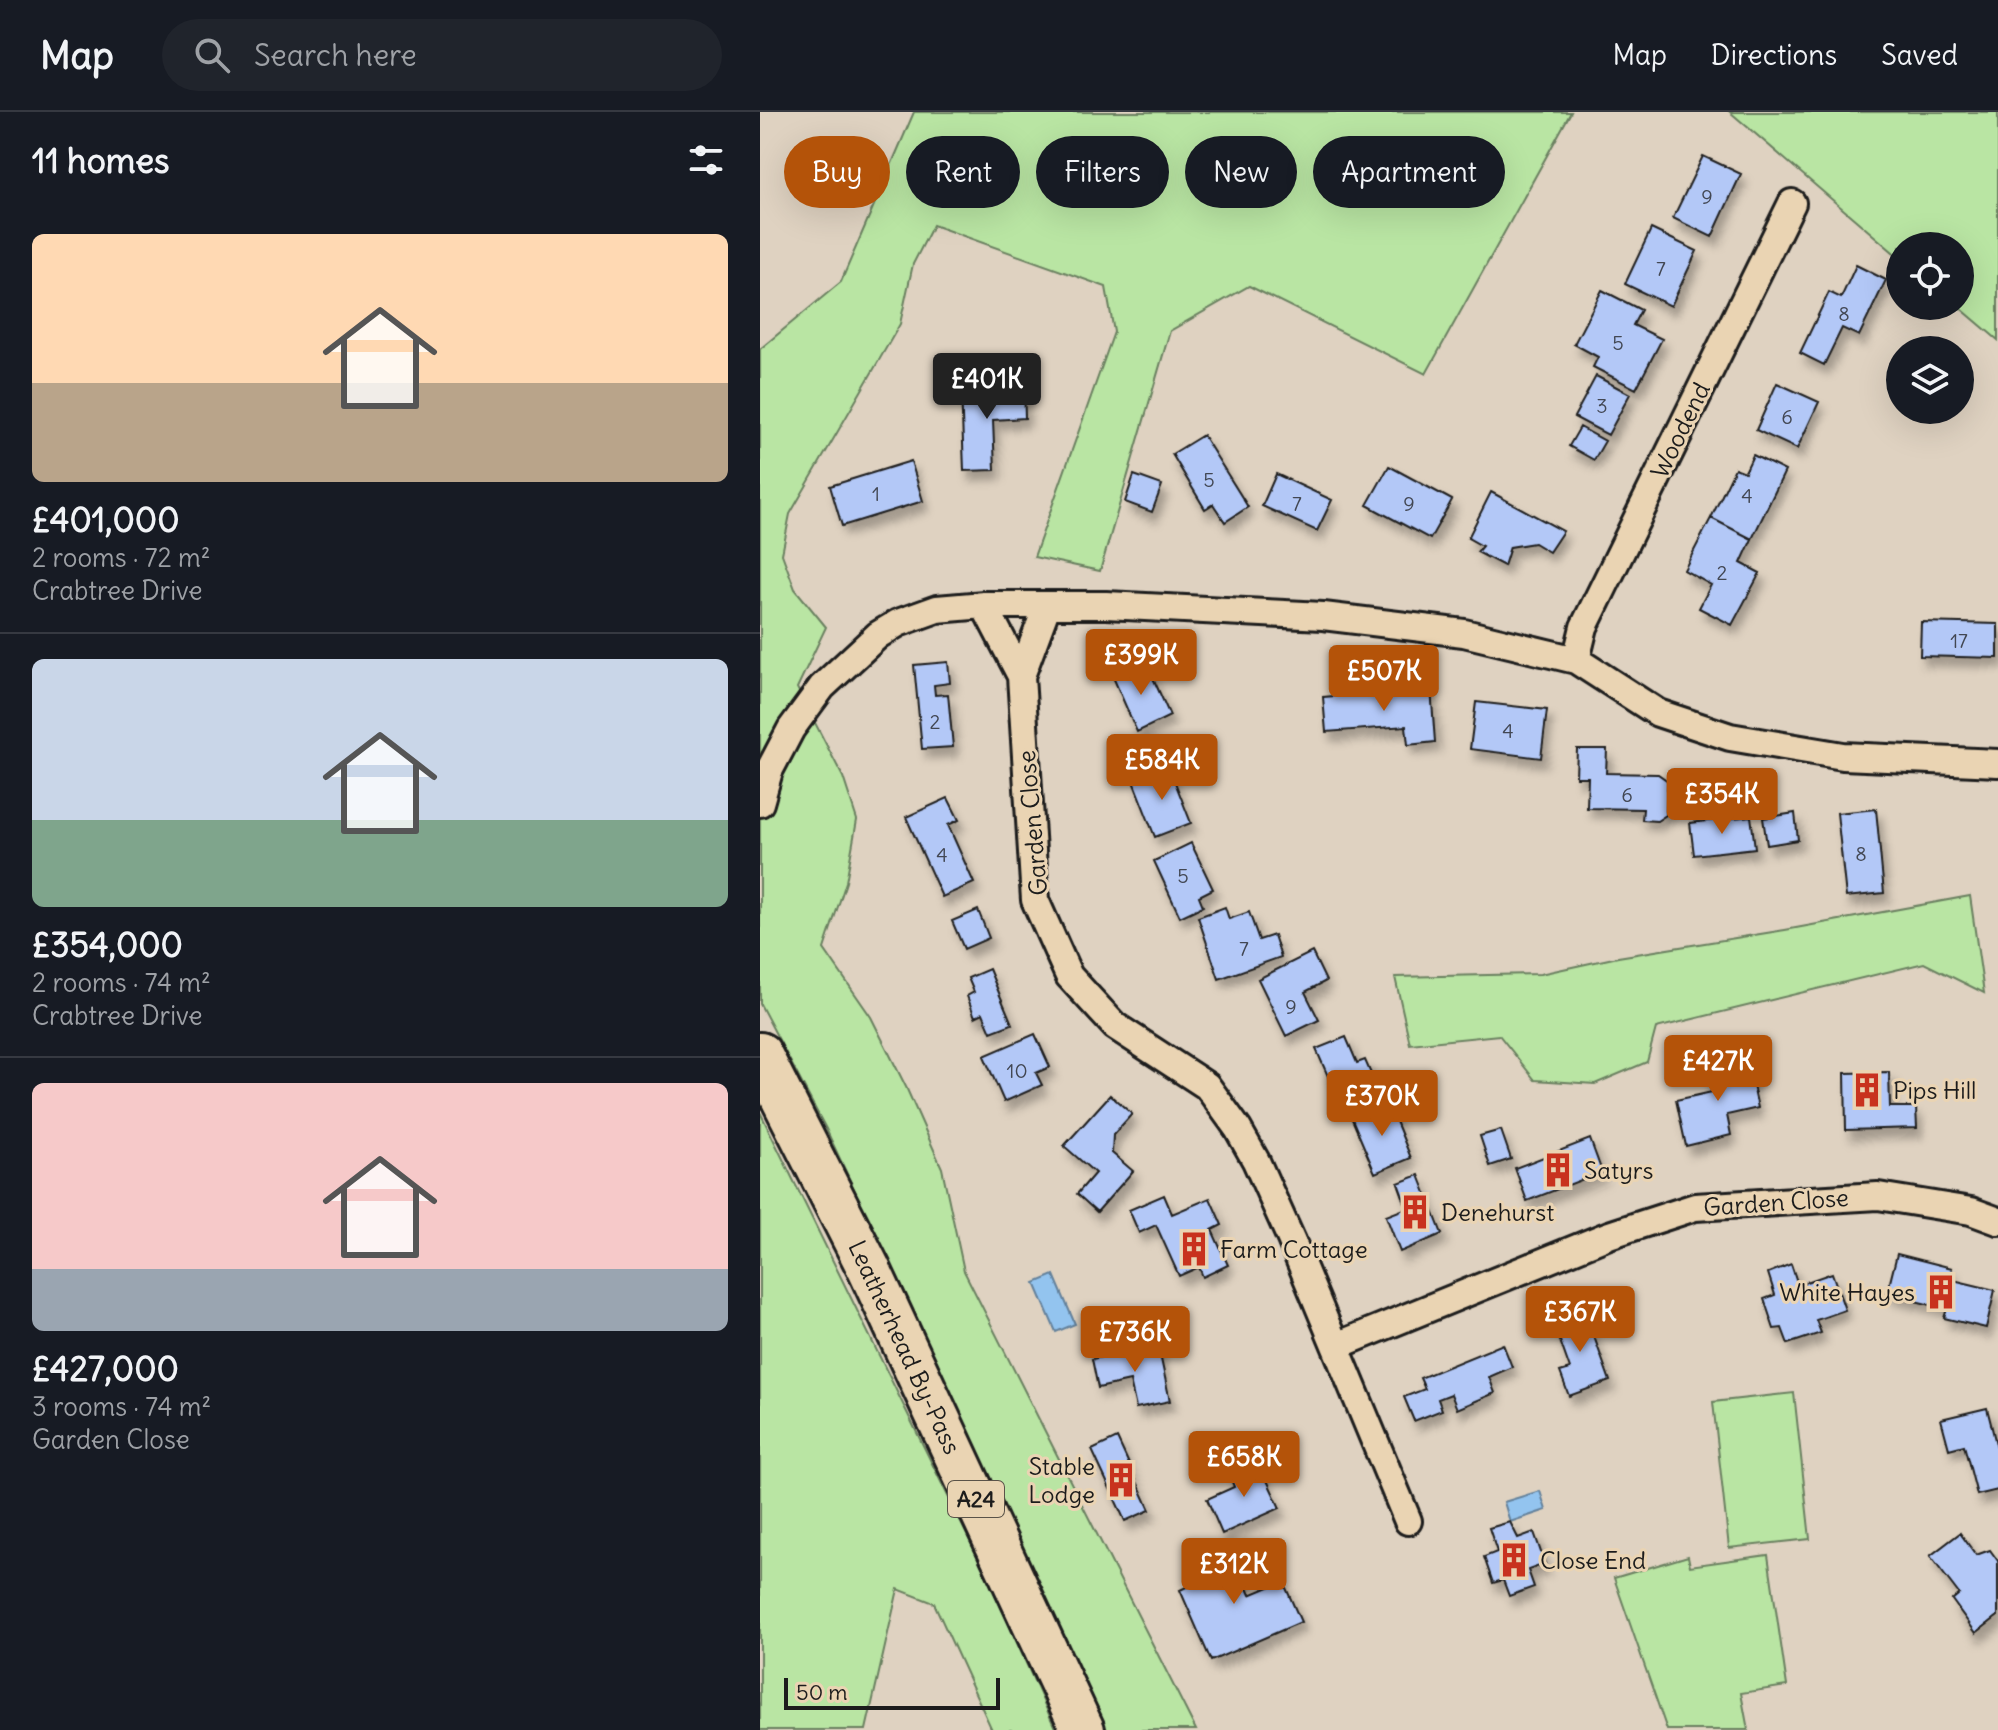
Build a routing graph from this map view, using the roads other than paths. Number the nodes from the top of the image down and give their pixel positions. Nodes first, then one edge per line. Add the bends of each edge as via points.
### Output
1 (1792, 203) dead end
2 (984, 605) junction
3 (1047, 606) junction
4 (1576, 660) junction
5 (1021, 676) junction
6 (1998, 763) edge
7 (760, 803) edge
8 (760, 1054) edge
9 (1998, 1221) edge
10 (1336, 1346) junction
11 (1408, 1521) dead end
12 (1083, 1730) edge

1 - 4 street, Woodend via 1584,627
2 - 3 street
2 - 5 street, Garden Close
2 - 7 street via 937,609 878,635 822,687 791,729 769,771
3 - 4 street via 1323,616 1464,633
3 - 5 street, Garden Close
4 - 6 street via 1658,713 1730,737 1843,756
5 - 10 street, Garden Close via 1035,900 1069,976 1115,1026 1207,1086 1220,1104 1256,1161
8 - 12 highway, Leatherhead By-Pass / A24 via 869,1269
9 - 10 street, Garden Close via 1971,1211 1878,1196 1695,1207 1609,1235
10 - 11 street, Garden Close

